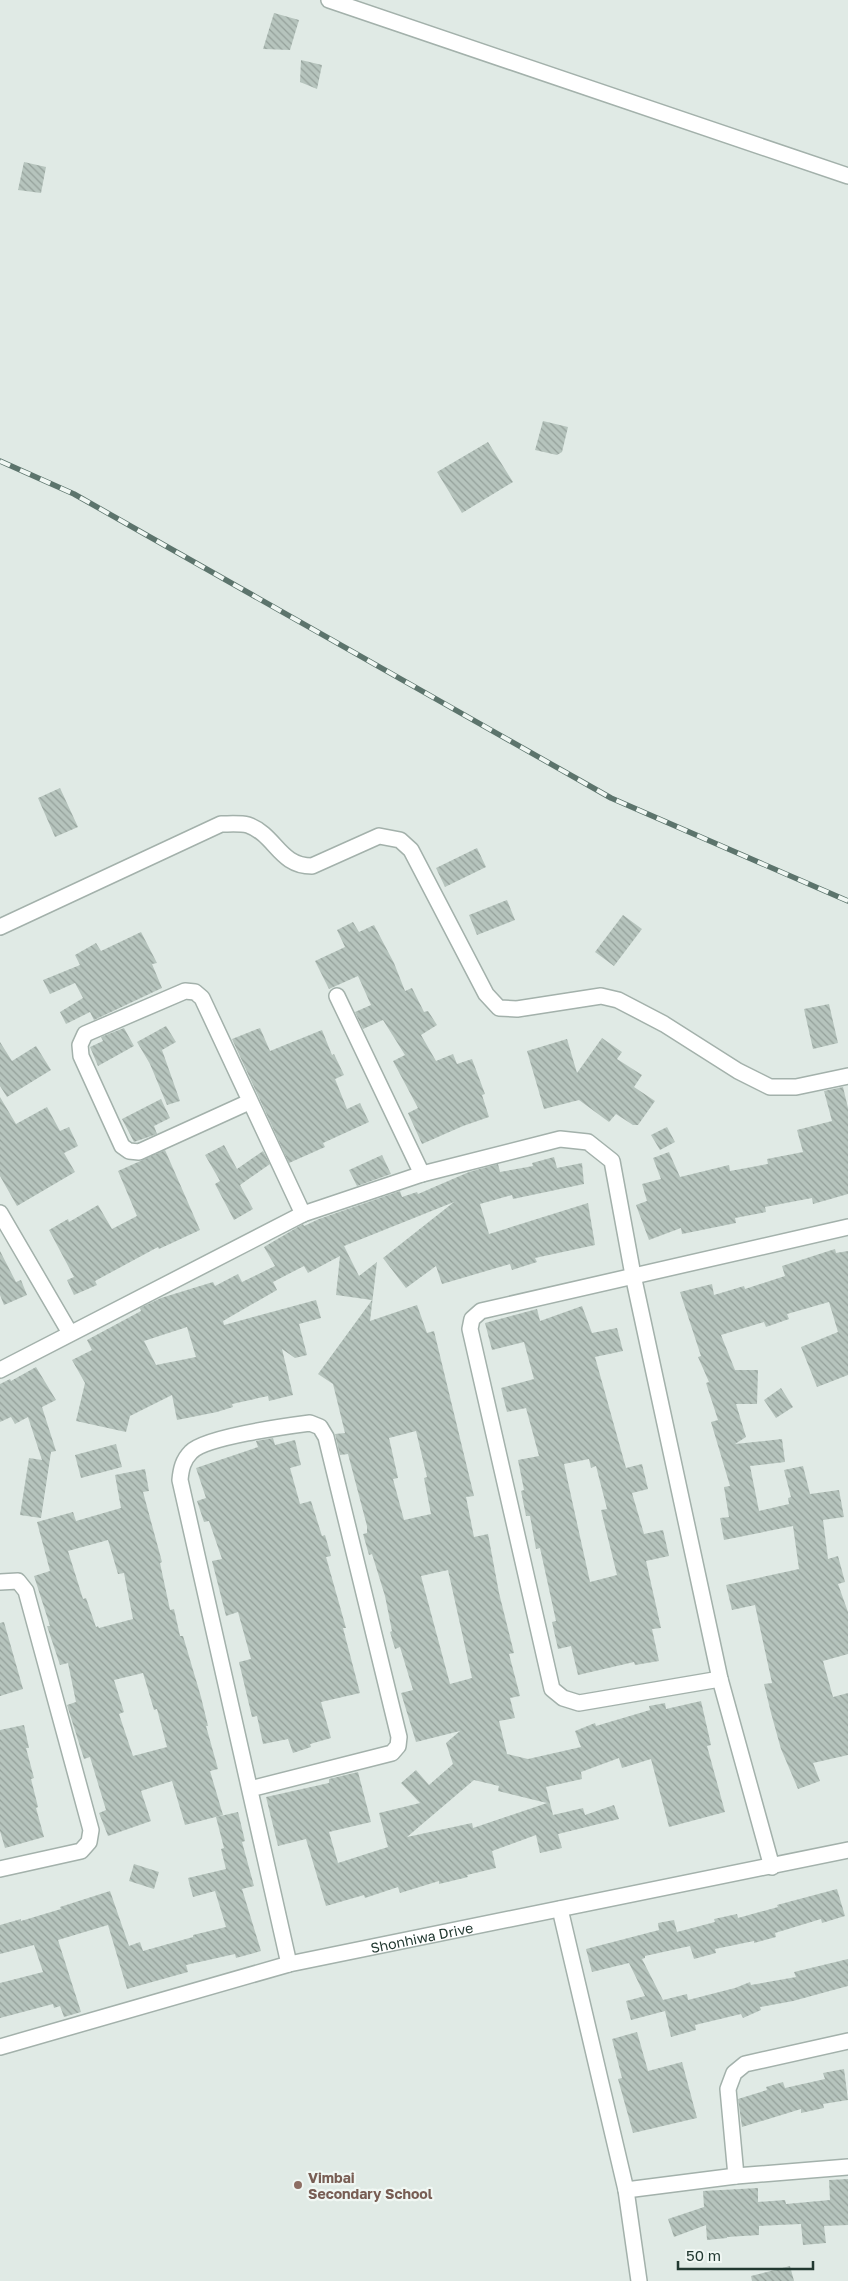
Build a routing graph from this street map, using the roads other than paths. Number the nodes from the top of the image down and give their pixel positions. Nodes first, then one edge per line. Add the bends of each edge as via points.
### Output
1 (329, 0) edge
2 (848, 176) edge
3 (0, 927) edge
4 (337, 996) dead end
5 (848, 1076) edge
6 (249, 1102) junction
7 (422, 1174) junction
8 (302, 1214) junction
9 (2, 1220) edge
10 (848, 1227) edge
11 (633, 1275) junction
12 (70, 1334) junction
13 (0, 1370) edge
14 (0, 1582) edge
15 (720, 1679) junction
16 (250, 1789) junction
17 (848, 1850) edge
18 (772, 1866) junction
19 (0, 1868) edge
20 (560, 1909) junction
21 (289, 1964) junction
22 (848, 2041) edge
23 (0, 2047) edge
24 (848, 2167) edge
25 (736, 2176) junction
26 (626, 2190) junction
27 (639, 2281) edge

1 - 2 street
3 - 5 street via 221,824 247,825 262,832 300,866 312,866 379,836 400,840 411,850 486,994 499,1008 517,1009 601,996 618,1000 664,1024 738,1071 770,1087 796,1087
4 - 7 street
6 - 6 street via 202,998 195,992 185,991 85,1034 80,1045 122,1146 130,1151 139,1152
6 - 8 street
7 - 8 street
7 - 11 street via 560,1138 588,1142 612,1162
8 - 12 street
9 - 12 street
10 - 11 street
11 - 15 street
11 - 15 street via 481,1311 472,1319 470,1329 552,1689 563,1698 579,1703
12 - 13 street
14 - 19 street via 18,1581 26,1591 91,1830 89,1842 81,1851
15 - 18 street
16 - 16 street via 180,1480 182,1466 192,1451 226,1438 310,1423 320,1428 326,1437 399,1737 398,1746 392,1753
16 - 21 street
17 - 18 street, Shonhiwa Drive
18 - 20 street, Shonhiwa Drive
20 - 21 street, Shonhiwa Drive
20 - 26 street
21 - 23 street, Shonhiwa Drive
22 - 25 street via 746,2064 734,2073 728,2089
24 - 25 street
25 - 26 street
26 - 27 street

